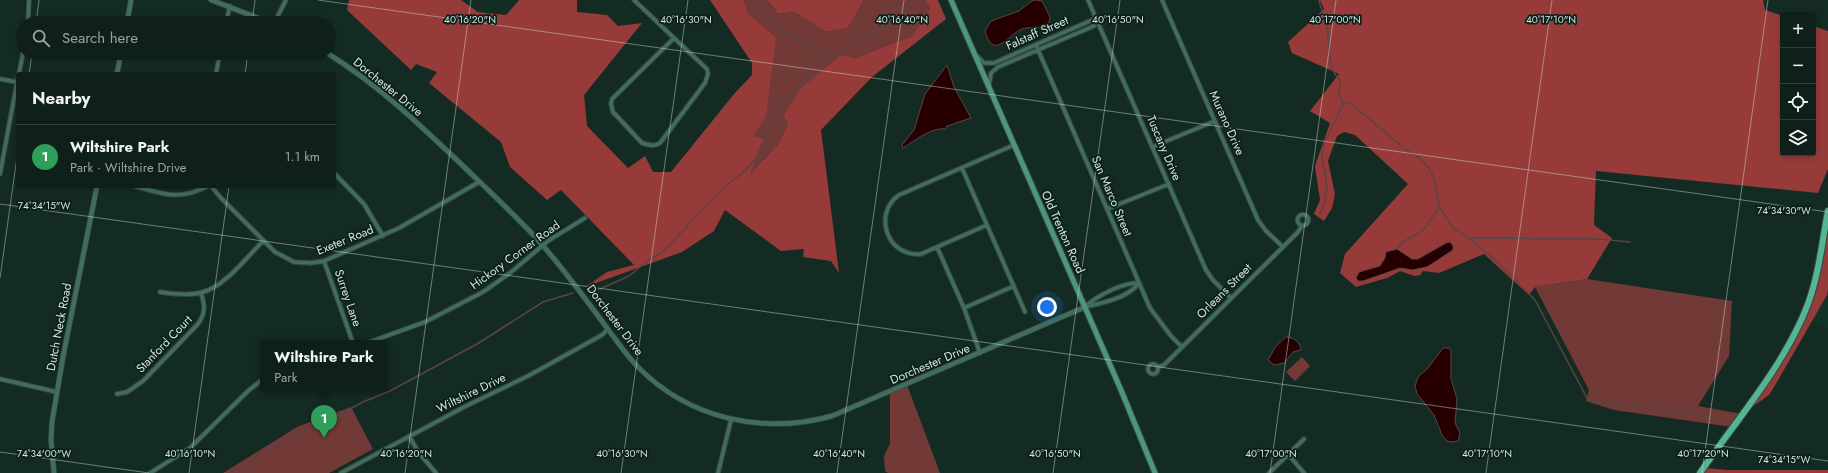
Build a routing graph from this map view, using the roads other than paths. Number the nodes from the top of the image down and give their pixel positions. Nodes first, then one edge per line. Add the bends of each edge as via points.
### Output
1 (29, 0) edge
2 (132, 0) edge
3 (211, 0) edge
4 (286, 0) edge
5 (634, 0) edge
6 (951, 0) edge
7 (1088, 0) edge
8 (1162, 0) edge
9 (230, 6) junction
10 (28, 16) edge
11 (129, 16) edge
12 (228, 16) edge
13 (254, 16) edge
14 (278, 16) edge
15 (1098, 20) junction
16 (674, 38) junction
17 (1036, 45) junction
18 (1038, 50) junction
19 (974, 52) junction
20 (336, 59) edge
21 (22, 60) edge
22 (120, 60) edge
23 (219, 60) edge
24 (19, 72) edge
25 (117, 72) edge
26 (216, 72) edge
27 (0, 79) edge
28 (16, 82) edge
29 (16, 87) edge
30 (989, 87) junction
31 (1215, 121) junction
32 (1014, 145) junction
33 (1152, 147) junction
34 (962, 168) junction
35 (0, 174) edge
36 (336, 175) edge
37 (479, 182) junction
38 (1169, 184) junction
39 (97, 188) edge
40 (142, 188) edge
41 (206, 188) edge
42 (212, 188) edge
43 (1107, 209) junction
44 (1828, 211) edge
45 (585, 218) dead end
46 (987, 225) junction
47 (1302, 226) dead end
48 (383, 236) junction
49 (263, 241) junction
50 (543, 246) junction
51 (937, 247) junction
52 (1283, 247) junction
53 (324, 261) junction
54 (1139, 283) junction
55 (1014, 286) junction
56 (160, 292) dead end
57 (201, 293) junction
58 (1231, 298) junction
59 (1085, 307) junction
60 (964, 308) junction
61 (1025, 312) dead end
62 (608, 329) junction
63 (352, 340) edge
64 (376, 340) edge
65 (1182, 347) junction
66 (980, 354) junction
67 (1158, 367) dead end
68 (0, 379) edge
69 (260, 381) edge
70 (56, 392) junction
71 (117, 394) dead end
72 (731, 420) junction
73 (409, 436) junction
74 (1304, 439) dead end
75 (1288, 454) junction
76 (54, 473) edge
77 (150, 473) edge
78 (341, 473) edge
79 (436, 473) edge
80 (718, 473) edge
81 (1155, 473) edge
82 (1269, 473) edge
83 (1304, 473) edge
84 (1700, 473) edge

1 - 10 street
2 - 11 street
3 - 9 street
4 - 14 street
5 - 16 street
6 - 19 main road, Old Trenton Road
7 - 15 street, Tuscany Drive
8 - 31 street, Murano Drive
9 - 12 street
9 - 13 street
15 - 17 street, Falstaff Street via 1092,20
15 - 18 street, Falstaff Street via 1094,26
15 - 33 street, Tuscany Drive
16 - 16 street via 707,69 708,77 660,143 648,145 642,143 613,112 612,99
17 - 18 street, San Marco Street
17 - 19 street, Falstaff Street via 990,64 979,59
18 - 30 street, Falstaff Street via 994,70
18 - 43 street, San Marco Street
19 - 30 main road, Old Trenton Road
20 - 37 street, Dorchester Drive via 393,100
21 - 24 street
22 - 25 street
23 - 26 street
27 - 28 street
29 - 35 street
30 - 32 main road, Old Trenton Road
31 - 33 street
31 - 52 street, Murano Drive via 1258,220
32 - 34 street
32 - 59 main road, Old Trenton Road
33 - 38 street, Tuscany Drive
34 - 46 street
34 - 51 street via 899,195 888,205 886,212 889,236 899,250 921,254
36 - 48 street via 364,204
37 - 48 street, Exeter Road
37 - 50 street, Dorchester Drive
38 - 43 street
38 - 58 street, Tuscany Drive via 1206,270
39 - 70 street, Dutch Neck Road
40 - 41 street via 179,196
42 - 49 street, Exeter Road
43 - 54 street, San Marco Street
44 - 84 main road via 1814,284 1793,337 1776,366
45 - 50 street, Hickory Corner Road
46 - 51 street
46 - 55 street
47 - 52 street, Orleans Street
48 - 53 street, Exeter Road
49 - 53 street, Exeter Road via 275,252 294,262
49 - 57 street via 222,282
50 - 62 street, Dorchester Drive via 568,274
50 - 64 street, Hickory Corner Road via 483,292 425,322
51 - 60 street
52 - 58 street, Orleans Street
53 - 63 street, Surrey Lane
54 - 59 street via 1134,290
54 - 59 street via 1130,282 1113,289
54 - 65 street, San Marco Street via 1156,318
55 - 60 street
55 - 61 street
56 - 57 street
57 - 71 street, Stanford Court via 205,308 197,326 143,380 127,392
58 - 65 street, Orleans Street
59 - 66 street, Dorchester Drive
59 - 81 main road, Old Trenton Road
60 - 66 street
62 - 72 street, Dorchester Drive via 630,358 658,385 691,405
62 - 73 street, Wiltshire Drive via 602,335 542,369
65 - 67 street, Orleans Street via 1164,365
66 - 72 street, Dorchester Drive via 819,420 755,424
68 - 70 street
69 - 77 street via 190,448
70 - 76 street, Dutch Neck Road via 52,428
72 - 80 street
73 - 78 street, Wiltshire Drive
73 - 79 street
74 - 75 street
75 - 82 street
75 - 83 street

